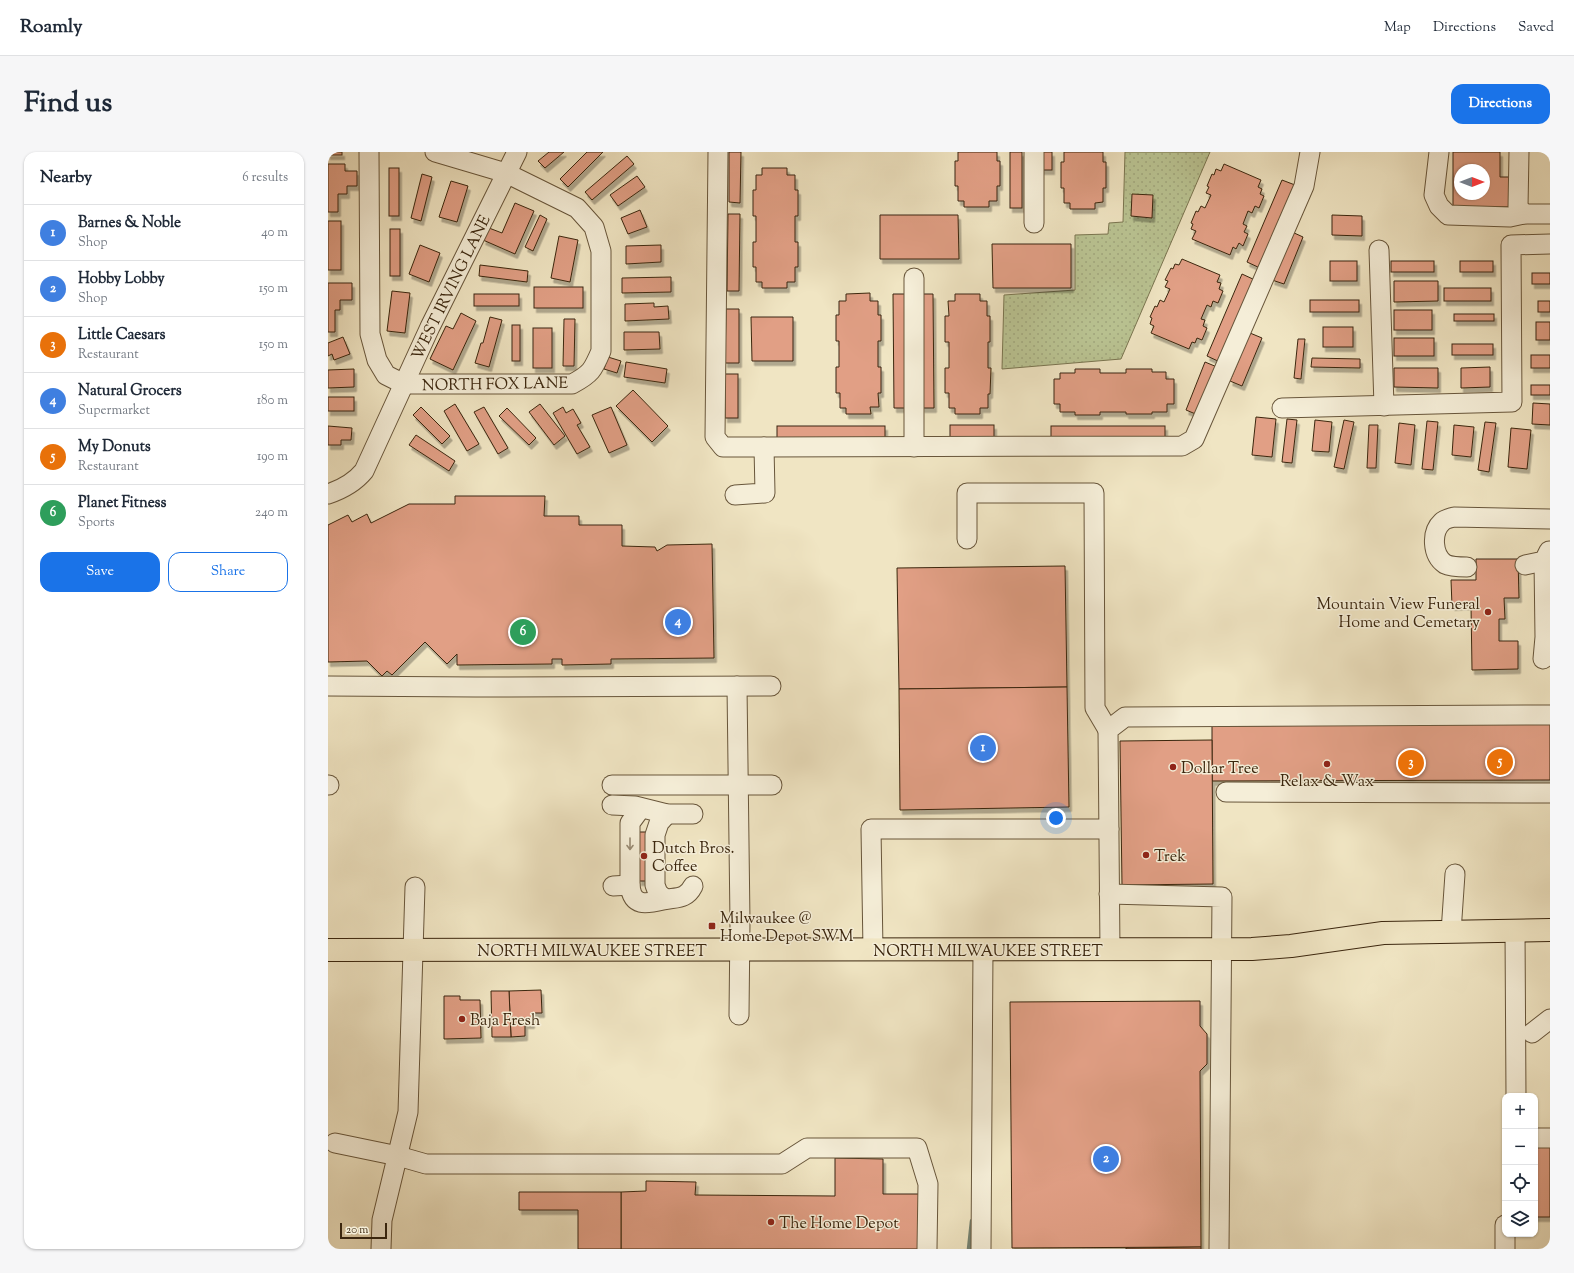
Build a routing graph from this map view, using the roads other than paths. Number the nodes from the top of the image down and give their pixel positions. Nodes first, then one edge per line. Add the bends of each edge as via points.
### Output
1 (369, 152) edge
2 (435, 152) edge
3 (517, 152) edge
4 (718, 152) edge
5 (1034, 152) edge
6 (1310, 152) edge
7 (1439, 152) edge
8 (1519, 152) edge
9 (506, 173) junction
10 (1524, 214) junction
11 (1550, 214) edge
12 (1034, 223) dead end
13 (1550, 244) edge
14 (1379, 250) dead end
15 (914, 278) dead end
16 (404, 384) junction
17 (1384, 406) junction
18 (1282, 408) dead end
19 (764, 447) junction
20 (914, 447) junction
21 (328, 494) edge
22 (735, 494) dead end
23 (1550, 519) edge
24 (967, 539) dead end
25 (1547, 556) edge
26 (1525, 565) dead end
27 (1467, 568) dead end
28 (1547, 637) edge
29 (1543, 659) dead end
30 (328, 686) edge
31 (737, 686) junction
32 (771, 686) dead end
33 (1550, 715) edge
34 (1108, 730) junction
35 (738, 784) junction
36 (772, 784) dead end
37 (612, 785) dead end
38 (1226, 792) dead end
39 (1550, 793) edge
40 (612, 805) dead end
41 (641, 808) junction
42 (668, 814) junction
43 (693, 814) dead end
44 (1108, 829) junction
45 (1455, 874) dead end
46 (693, 886) dead end
47 (415, 887) dead end
48 (1109, 894) junction
49 (665, 899) junction
50 (1515, 930) junction
51 (1550, 930) edge
52 (1451, 932) junction
53 (1222, 949) junction
54 (328, 950) edge
55 (412, 950) junction
56 (740, 950) junction
57 (873, 950) junction
58 (983, 950) junction
59 (1110, 950) junction
60 (739, 1014) dead end
61 (1550, 1019) edge
62 (1532, 1033) dead end
63 (1516, 1093) edge
64 (1538, 1138) edge
65 (1550, 1138) edge
66 (335, 1143) dead end
67 (398, 1156) junction
68 (1505, 1237) edge
69 (381, 1249) edge
70 (927, 1249) edge
71 (981, 1249) edge
72 (1219, 1249) edge
73 (1505, 1249) edge

1 - 16 street via 370,334 377,360 386,375
2 - 9 street, NORTH FOX LANE
3 - 9 street, WEST IRVING LANE
4 - 19 street via 715,437 723,447
5 - 12 street
6 - 20 street via 1304,186 1194,439 1182,446
7 - 10 street via 1434,195 1448,216 1510,217
8 - 10 street via 1518,207
9 - 16 street, WEST IRVING LANE
9 - 16 street, NORTH FOX LANE via 577,208 594,227 602,251 601,351 596,365 588,376 572,384
10 - 11 street
13 - 17 street via 1511,245 1512,402
14 - 17 street
15 - 20 street
16 - 21 street, WEST IRVING LANE via 364,471 357,480 341,490
17 - 18 street
19 - 20 street
19 - 22 street via 765,493
23 - 27 street via 1454,518 1443,521 1434,540 1438,557 1446,564
24 - 34 street via 967,493 1094,493 1095,708
25 - 26 street
25 - 28 street
28 - 29 street
30 - 31 street
31 - 32 street
31 - 35 street
33 - 34 street via 1125,717
34 - 44 street
35 - 36 street
35 - 37 street
35 - 56 street
38 - 39 street
40 - 41 street
41 - 42 street
41 -> 49 street via 630,823 622,886 640,902 654,903
42 - 43 street
42 - 49 street via 659,823 655,836 655,885 658,893
44 - 48 street
44 - 57 street via 871,829
45 - 52 street
46 - 49 street via 690,893 682,898
47 - 55 street
48 - 53 street via 1222,897
48 - 59 street
50 - 51 main road, NORTH MILWAUKEE STREET
50 - 52 main road, NORTH MILWAUKEE STREET
50 - 63 street
52 - 53 main road, NORTH MILWAUKEE STREET via 1383,932 1291,946
53 - 59 main road, NORTH MILWAUKEE STREET
53 - 72 street
54 - 55 main road, NORTH MILWAUKEE STREET
55 - 56 main road, NORTH MILWAUKEE STREET
55 - 67 street via 408,1112
56 - 57 main road, NORTH MILWAUKEE STREET
56 - 60 street
57 - 58 main road, NORTH MILWAUKEE STREET
58 - 59 main road, NORTH MILWAUKEE STREET
58 - 71 street
61 - 62 street
64 - 65 street
66 - 67 street
67 - 69 street via 382,1220
67 - 70 street via 426,1164 782,1164 807,1148 917,1148 928,1184
68 - 73 street

